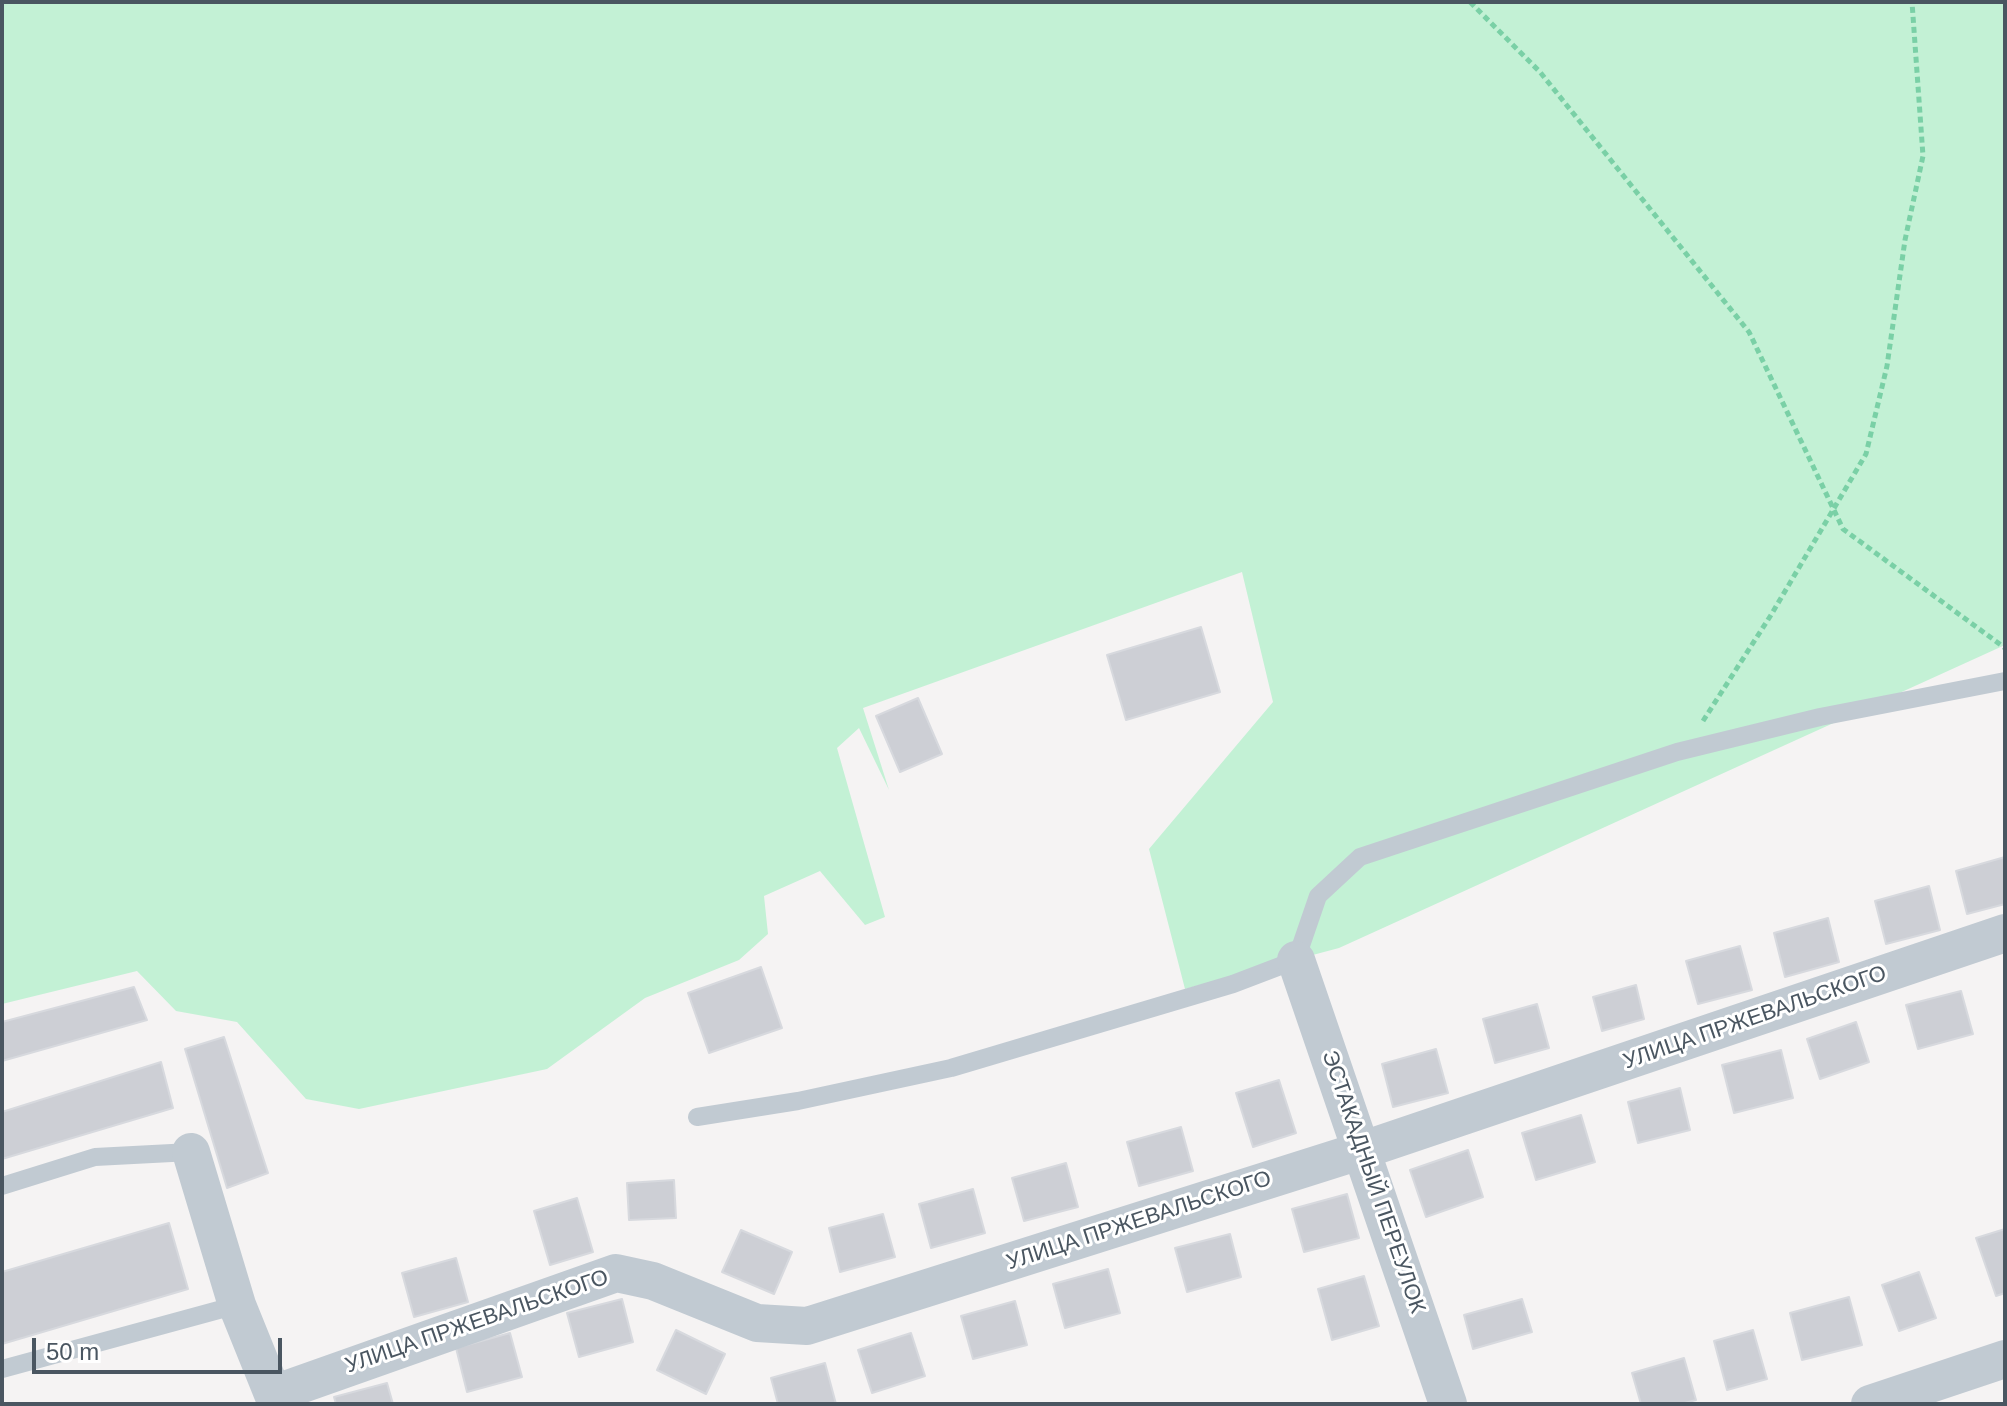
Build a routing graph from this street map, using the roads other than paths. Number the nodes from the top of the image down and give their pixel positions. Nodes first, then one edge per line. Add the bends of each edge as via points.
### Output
1 (2005, 681) edge
2 (2005, 933) edge
3 (1296, 960) junction
4 (697, 1117) dead end
5 (1363, 1150) junction
6 (191, 1152) joint
7 (2, 1186) edge
8 (237, 1305) junction
9 (2005, 1359) edge
10 (2, 1369) edge
11 (275, 1399) edge
12 (1448, 1404) edge
13 (1870, 1404) edge

1 - 3 lane via 1677,752 1360,857 1318,896
2 - 5 street, УЛИЦА ПРЖЕВАЛЬСКОГО
3 - 4 lane via 1233,984 951,1068
3 - 5 street, ЭСТАКАДНЫЙ ПЕРЕУЛОК
5 - 11 street, УЛИЦА ПРЖЕВАЛЬСКОГО via 807,1326 757,1323 653,1281 616,1273
5 - 12 street, ЭСТАКАДНЫЙ ПЕРЕУЛОК
6 - 7 lane via 95,1157
6 - 8 street
8 - 10 lane
8 - 11 street
9 - 13 street

